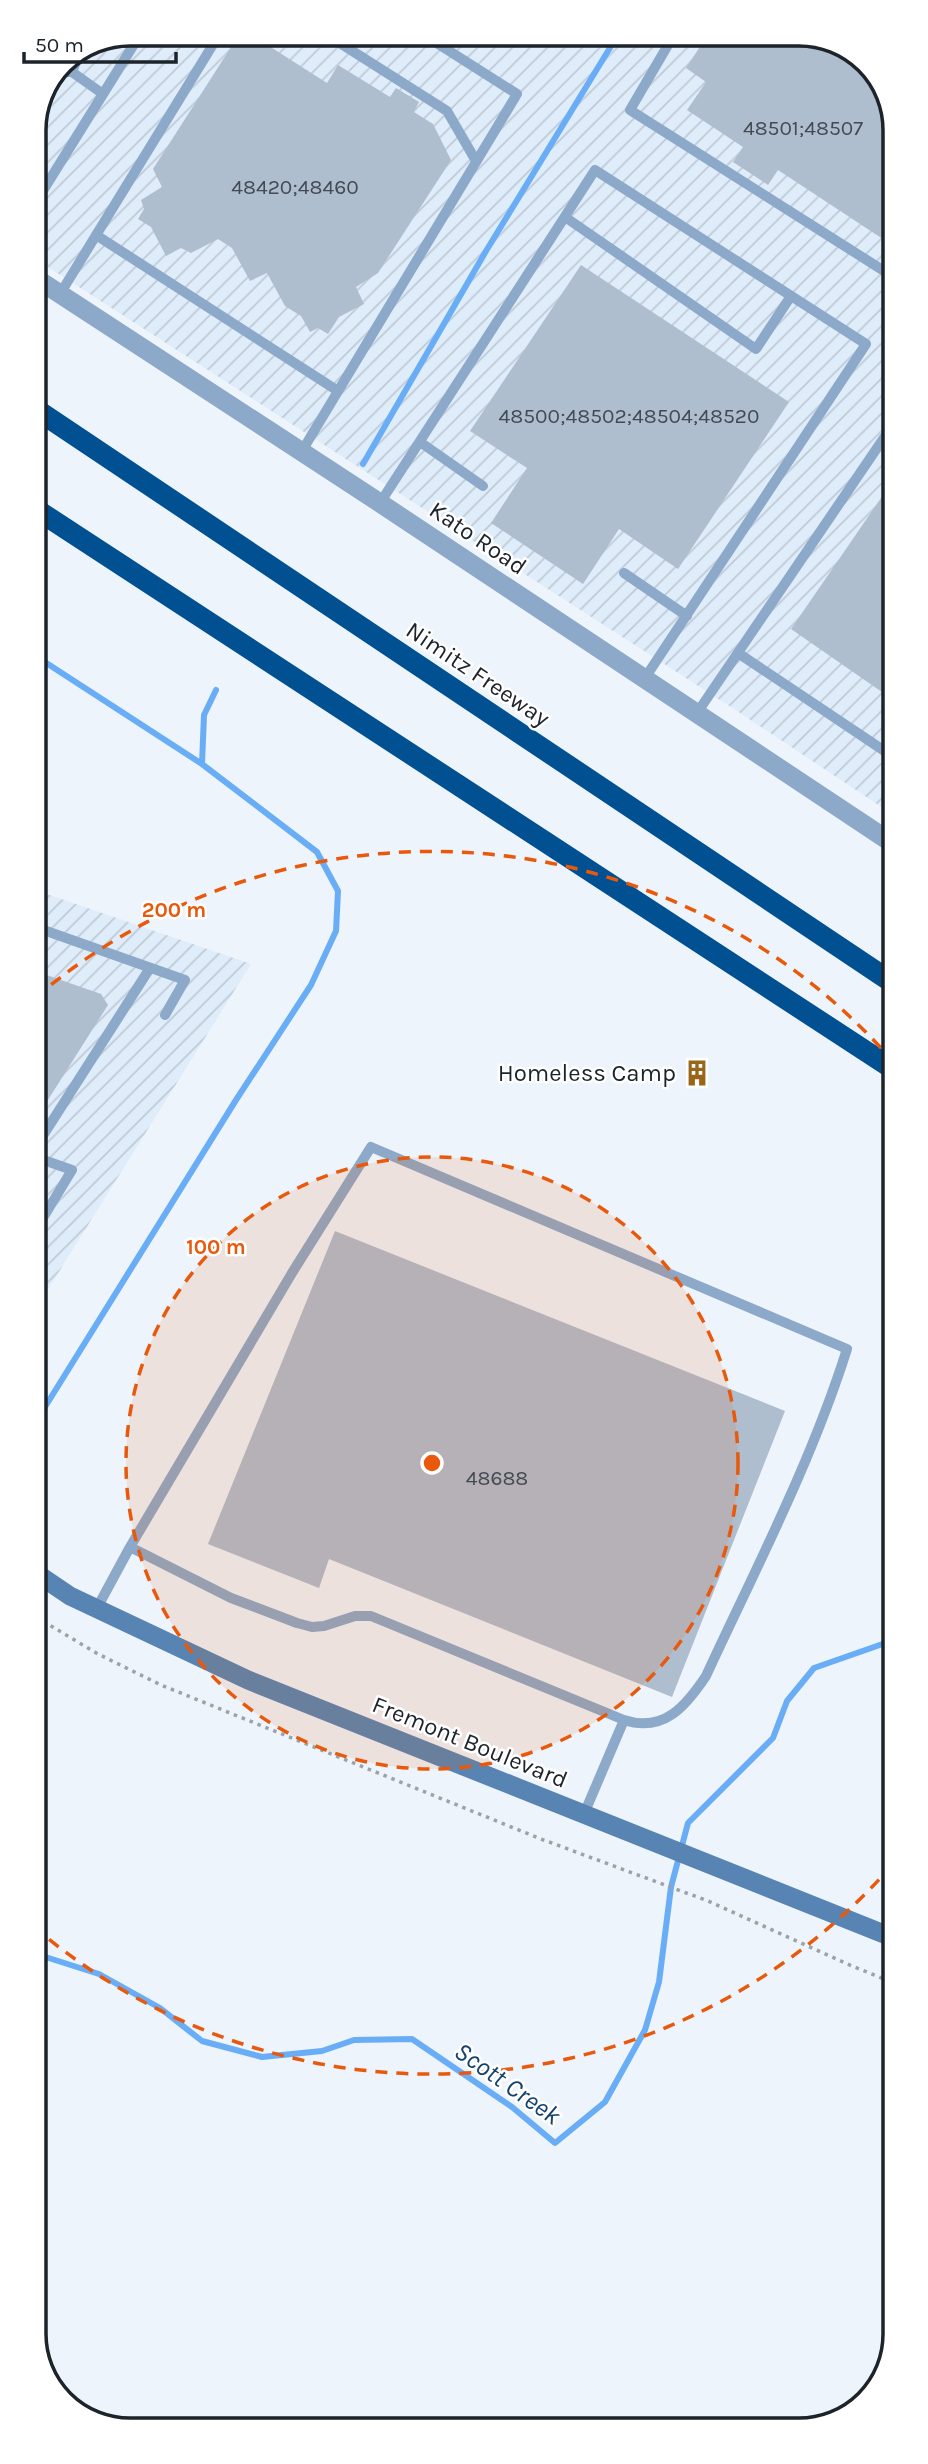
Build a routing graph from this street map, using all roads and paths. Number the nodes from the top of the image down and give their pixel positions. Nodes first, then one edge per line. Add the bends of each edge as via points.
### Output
1 (133, 46) edge
2 (212, 46) edge
3 (344, 46) edge
4 (441, 46) edge
5 (667, 46) edge
6 (74, 67) edge
7 (68, 72) edge
8 (72, 72) junction
9 (103, 94) junction
10 (477, 160) junction
11 (46, 176) edge
12 (565, 217) junction
13 (96, 235) junction
14 (883, 270) edge
15 (46, 284) edge
16 (60, 294) junction
17 (791, 296) junction
18 (338, 391) junction
19 (46, 416) edge
20 (883, 439) edge
21 (420, 442) junction
22 (302, 451) junction
23 (483, 486) dead end
24 (380, 503) junction
25 (46, 516) edge
26 (624, 573) dead end
27 (687, 615) junction
28 (738, 653) junction
29 (645, 678) junction
30 (698, 713) junction
31 (883, 750) edge
32 (883, 836) edge
33 (46, 931) edge
34 (150, 968) junction
35 (883, 977) edge
36 (164, 1015) dead end
37 (883, 1062) edge
38 (46, 1130) edge
39 (46, 1161) edge
40 (46, 1213) edge
41 (130, 1547) junction
42 (46, 1580) edge
43 (97, 1608) junction
44 (46, 1623) edge
45 (624, 1720) junction
46 (584, 1814) junction
47 (883, 1934) edge
48 (883, 1979) edge

1 - 9 lane
2 - 13 lane
3 - 10 lane via 447,111
4 - 10 lane via 517,94
5 - 14 lane via 630,110
6 - 8 lane
7 - 8 lane
8 - 9 lane
9 - 11 lane
10 - 18 lane
12 - 17 lane via 595,170
12 - 17 lane via 756,349
12 - 21 lane
13 - 16 lane
13 - 18 lane
15 - 16 street, Kato Road
16 - 22 street, Kato Road
17 - 27 lane via 866,344
18 - 22 lane
19 - 35 highway, Nimitz Freeway
20 - 28 lane
21 - 23 lane
21 - 24 lane
22 - 24 street, Kato Road
24 - 29 street, Kato Road
25 - 37 highway
26 - 27 lane
27 - 29 lane
28 - 30 lane
28 - 31 lane
29 - 30 street, Kato Road
30 - 32 street, Kato Road
33 - 34 lane
34 - 36 lane via 185,980
34 - 38 lane
39 - 40 lane via 72,1170
41 - 43 lane
41 - 45 lane via 231,1598 297,1623 324,1626 370,1616
41 - 45 lane via 371,1147 847,1349 800,1477 706,1676 689,1703 670,1717 650,1724
42 - 43 main road, Fremont Boulevard
43 - 46 main road, Fremont Boulevard via 248,1680
44 - 48 path via 161,1685 541,1839 708,1901
45 - 46 lane
46 - 47 main road, Fremont Boulevard

